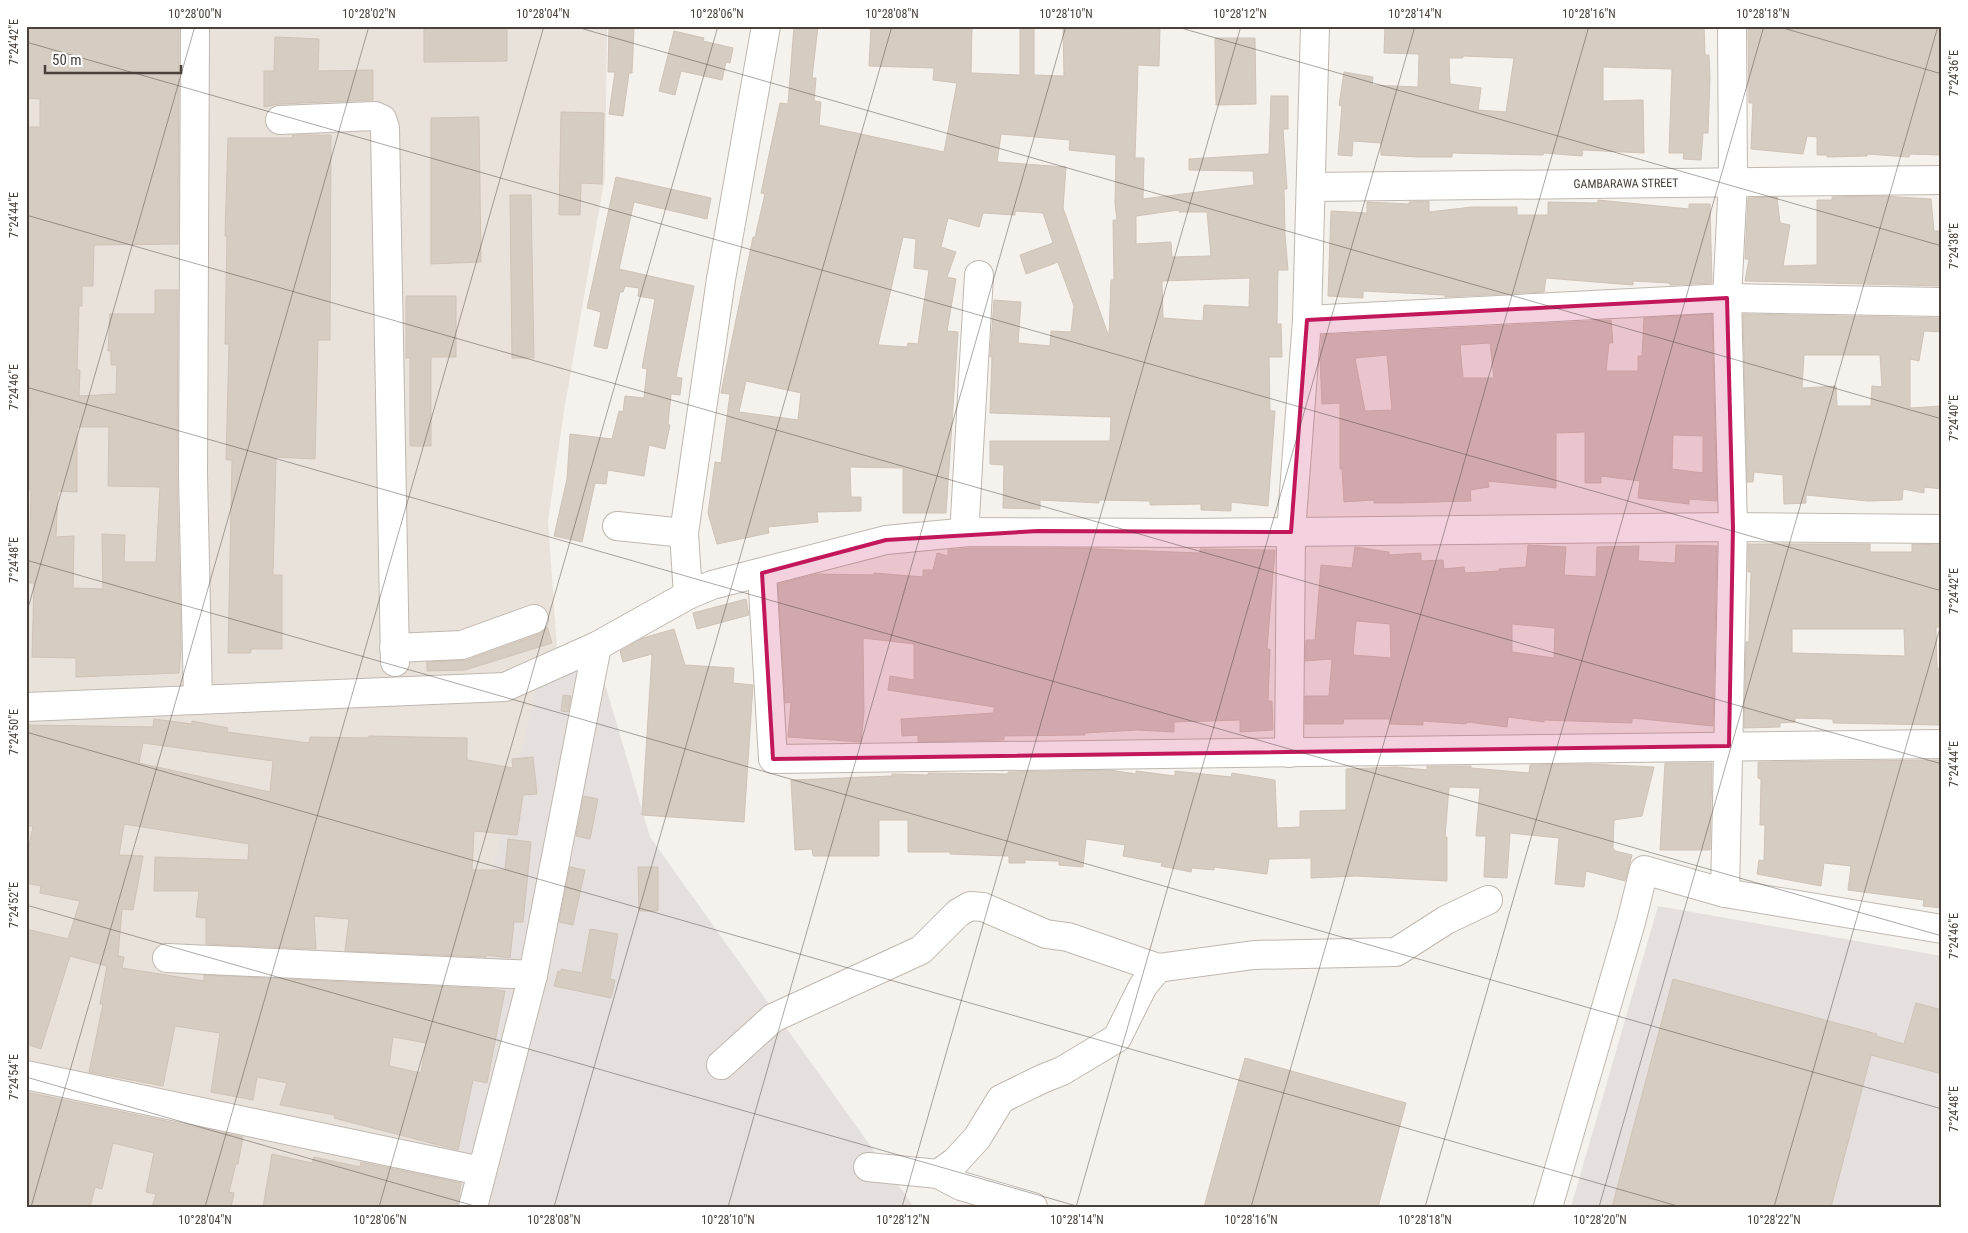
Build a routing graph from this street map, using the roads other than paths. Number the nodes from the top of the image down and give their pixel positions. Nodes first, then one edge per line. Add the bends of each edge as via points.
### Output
1 (195, 26) edge
2 (766, 26) edge
3 (1315, 26) edge
4 (1732, 26) edge
5 (280, 120) dead end
6 (1942, 180) edge
7 (1733, 181) junction
8 (1311, 187) junction
9 (979, 275) dead end
10 (1727, 298) junction
11 (1942, 302) edge
12 (1307, 320) junction
13 (617, 526) dead end
14 (1733, 528) junction
15 (1942, 529) edge
16 (969, 532) junction
17 (1291, 532) junction
18 (684, 533) junction
19 (762, 573) junction
20 (688, 595) junction
21 (534, 619) dead end
22 (597, 646) junction
23 (395, 668) junction
24 (198, 700) junction
25 (26, 707) edge
26 (1942, 744) edge
27 (1729, 746) junction
28 (1289, 753) junction
29 (1725, 893) junction
30 (1488, 900) dead end
31 (1942, 929) edge
32 (167, 958) dead end
33 (1158, 968) junction
34 (533, 975) junction
35 (721, 1065) dead end
36 (26, 1075) edge
37 (868, 1166) dead end
38 (481, 1171) junction
39 (938, 1174) junction
40 (473, 1207) edge
41 (1033, 1207) edge
42 (1548, 1207) edge

1 - 24 street via 193,474
2 - 18 street via 721,279
3 - 8 street
4 - 7 street
5 - 23 street via 375,116 382,119 385,128
6 - 7 street, GAMBARAWA STREET
7 - 8 street, GAMBARAWA STREET
7 - 10 street
8 - 12 street
9 - 16 street via 965,518
10 - 11 street
10 - 12 street
10 - 14 street
12 - 17 street
13 - 18 street
14 - 15 street
14 - 17 street
14 - 27 street
16 - 17 street
16 - 19 street via 886,540
17 - 28 street
18 - 20 street
19 - 20 street via 712,585
19 - 28 street via 773,759
20 - 22 street
21 - 23 street
22 - 23 street via 505,686
22 - 34 street
23 - 24 street
24 - 25 street
26 - 27 street
27 - 28 street
27 - 29 street
29 - 31 street
29 - 42 street via 1644,870 1632,922
30 - 33 street via 1446,920 1396,952 1254,955
32 - 34 street
33 - 35 street via 1068,937 1046,934 983,907 970,906 958,913 921,950 773,1018
33 - 39 street via 1144,986 1117,1038 1062,1071 1001,1099 977,1138 956,1161
34 - 38 street
36 - 38 street
37 - 39 street
38 - 40 street
39 - 41 street via 961,1186

